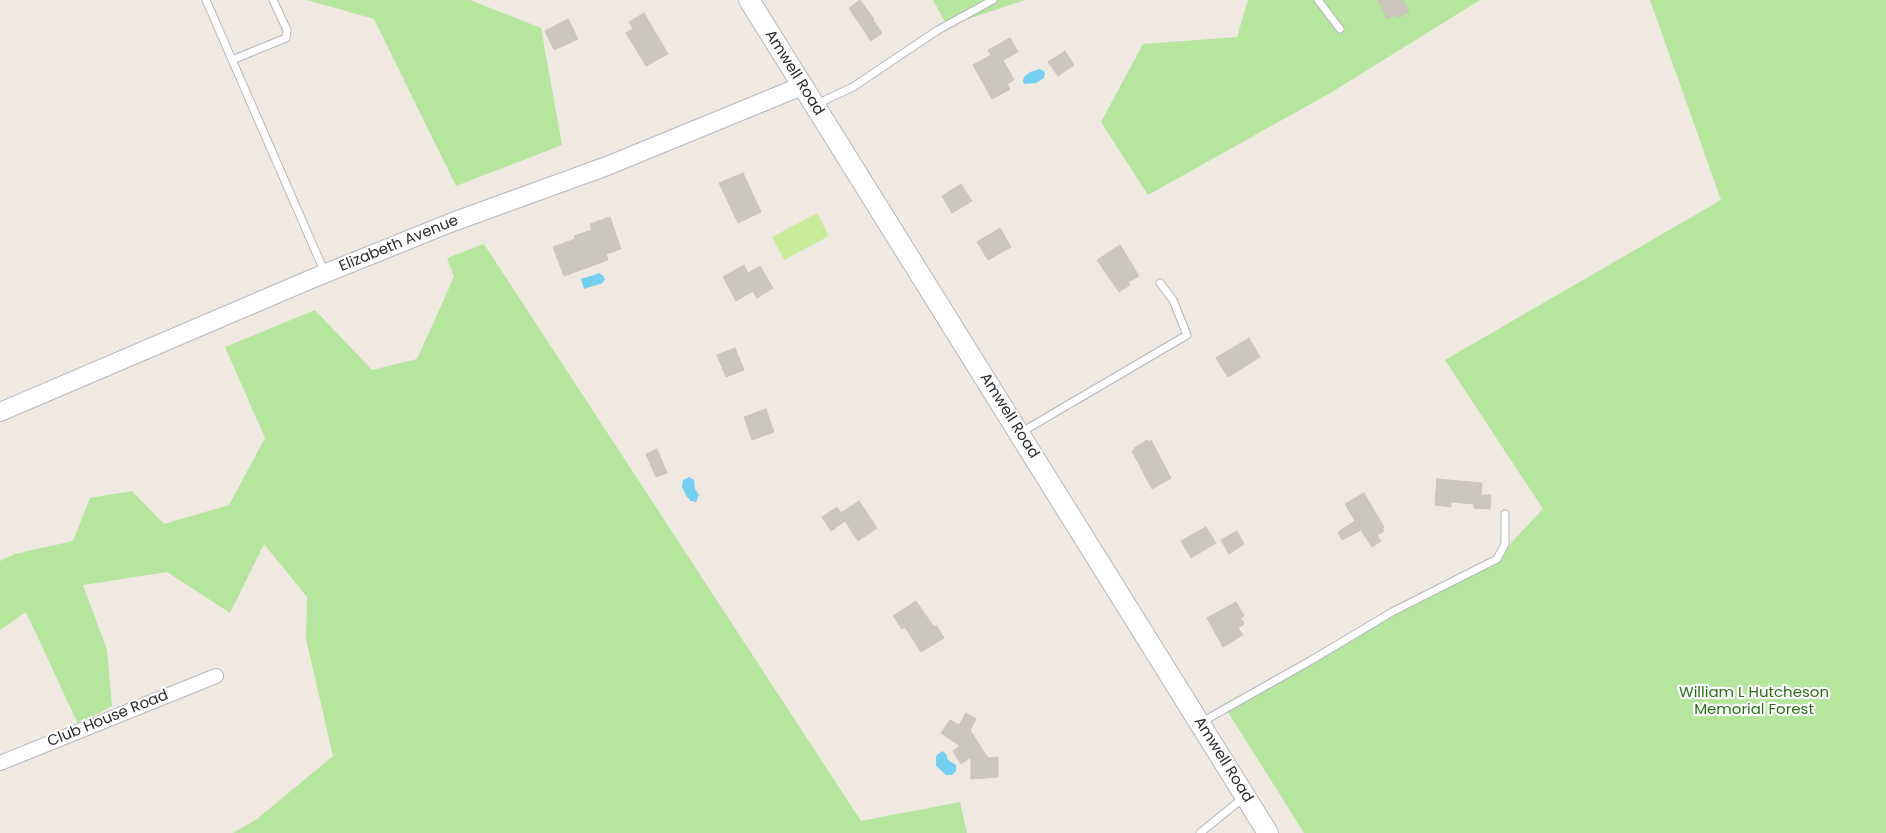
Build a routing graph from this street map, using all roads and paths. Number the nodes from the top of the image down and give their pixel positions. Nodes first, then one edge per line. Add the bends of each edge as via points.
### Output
1 (206, 0) edge
2 (273, 0) edge
3 (749, 0) edge
4 (993, 0) edge
5 (1318, 0) edge
6 (1340, 29) dead end
7 (232, 60) junction
8 (802, 86) junction
9 (814, 105) junction
10 (325, 274) junction
11 (1160, 283) dead end
12 (0, 412) edge
13 (1020, 434) junction
14 (1505, 514) dead end
15 (216, 676) dead end
16 (1200, 723) junction
17 (1, 760) edge
18 (1245, 796) junction
19 (1200, 833) edge
20 (1268, 833) edge

1 - 7 lane
2 - 7 lane via 286,30 286,38
3 - 8 main road, Amwell Road
4 - 9 lane via 938,30 853,87
5 - 6 lane
7 - 10 lane
8 - 9 main road, Amwell Road
8 - 10 street, Elizabeth Avenue via 607,166 450,223
9 - 13 main road, Amwell Road
10 - 12 street, Elizabeth Avenue
11 - 13 lane via 1173,300 1187,335
13 - 16 main road, Amwell Road
14 - 16 lane via 1505,544 1497,559 1392,612
15 - 17 street, Club House Road
16 - 18 main road, Amwell Road
18 - 19 lane
18 - 20 main road, Amwell Road

